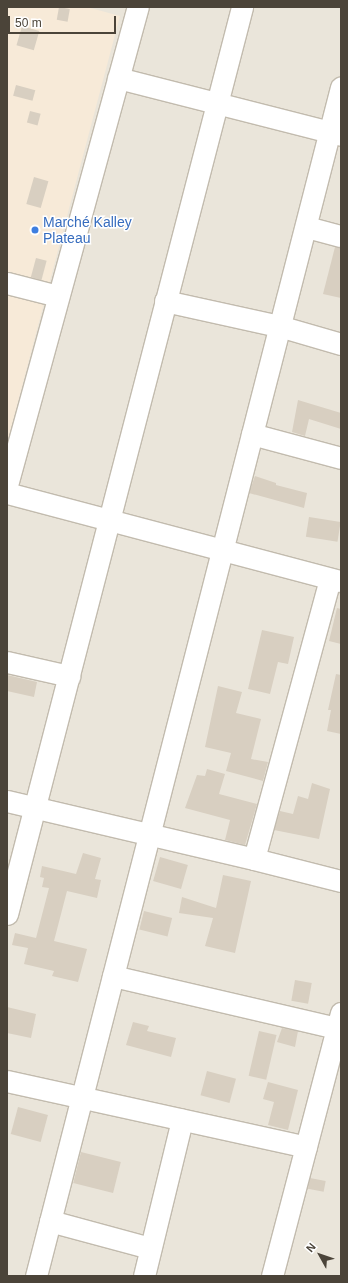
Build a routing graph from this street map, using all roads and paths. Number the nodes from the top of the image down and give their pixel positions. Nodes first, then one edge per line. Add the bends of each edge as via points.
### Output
1 (138, 7) edge
2 (242, 7) edge
3 (118, 78) junction
4 (341, 87) edge
5 (217, 103) junction
6 (335, 134) edge
7 (307, 227) junction
8 (341, 236) edge
9 (7, 283) edge
10 (58, 296) junction
11 (165, 301) junction
12 (279, 326) junction
13 (341, 344) edge
14 (252, 434) junction
15 (341, 458) edge
16 (7, 485) edge
17 (7, 493) edge
18 (109, 520) junction
19 (222, 550) junction
20 (335, 580) edge
21 (7, 662) edge
22 (69, 676) junction
23 (7, 801) edge
24 (34, 807) junction
25 (149, 834) junction
26 (254, 859) junction
27 (341, 881) edge
28 (7, 914) edge
29 (113, 976) junction
30 (339, 1020) edge
31 (7, 1081) edge
32 (82, 1097) junction
33 (182, 1120) junction
34 (306, 1147) junction
35 (50, 1221) junction
36 (150, 1248) junction
37 (36, 1276) edge
38 (144, 1276) edge
39 (272, 1276) edge

1 - 3 street
2 - 5 street
3 - 5 street
3 - 10 street
4 - 6 street
5 - 6 street
5 - 11 street
6 - 7 street
7 - 8 street
7 - 12 street
9 - 10 street
10 - 16 street
11 - 12 street
11 - 18 street
12 - 13 street
12 - 14 street
14 - 15 street
14 - 19 street
17 - 18 street
18 - 19 street
18 - 22 street
19 - 20 street
19 - 25 street
20 - 26 street
21 - 22 street
22 - 24 street
23 - 24 street
24 - 25 street
24 - 28 street
25 - 26 street
25 - 29 street
26 - 27 street
29 - 30 street
29 - 32 street
30 - 34 street
31 - 32 street
32 - 33 street
32 - 35 street
33 - 34 street
33 - 36 street
34 - 39 street
35 - 36 street
35 - 37 street
36 - 38 street

